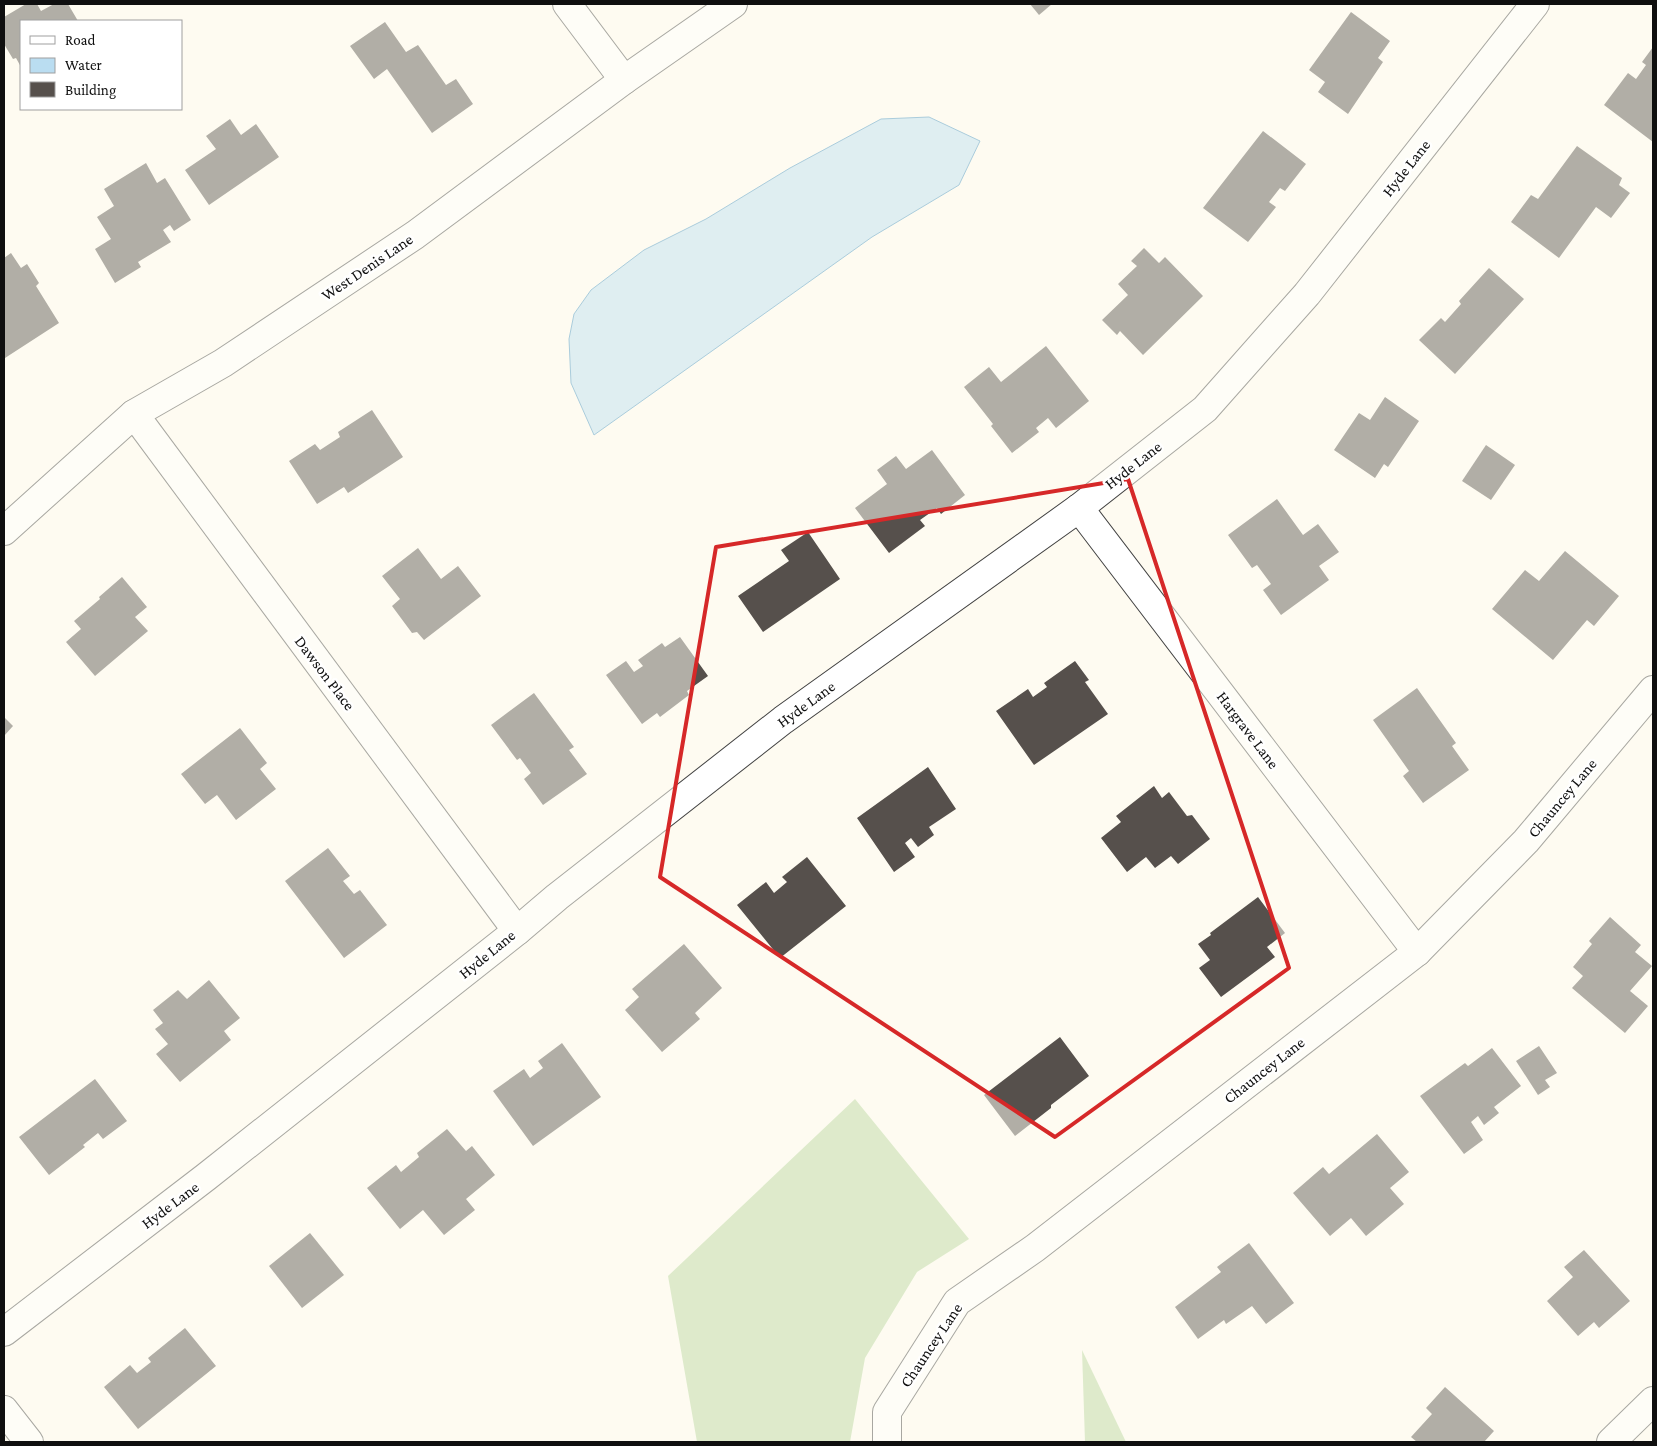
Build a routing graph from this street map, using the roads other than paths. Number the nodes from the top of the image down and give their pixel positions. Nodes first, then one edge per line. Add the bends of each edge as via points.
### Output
1 (567, 4) edge
2 (733, 4) edge
3 (1535, 4) edge
4 (624, 80) junction
5 (134, 414) junction
6 (1079, 508) junction
7 (4, 531) edge
8 (1653, 690) edge
9 (517, 931) junction
10 (1417, 952) junction
11 (4, 1332) edge
12 (1653, 1401) edge
13 (4, 1410) edge
14 (30, 1442) edge
15 (886, 1442) edge
16 (1611, 1442) edge

1 - 4 street
2 - 4 street, West Denis Lane
3 - 6 street, Hyde Lane via 1307,294 1211,402
4 - 5 street, West Denis Lane via 415,235 223,362
5 - 7 street, West Denis Lane
5 - 9 street, Dawson Place
6 - 9 street, Hyde Lane via 783,720 557,896
6 - 10 street, Hargrave Lane
8 - 10 street, Chauncey Lane via 1526,842
9 - 11 street, Hyde Lane
10 - 15 street, Chauncey Lane via 1035,1248 957,1302 886,1412
12 - 16 street
13 - 14 street

